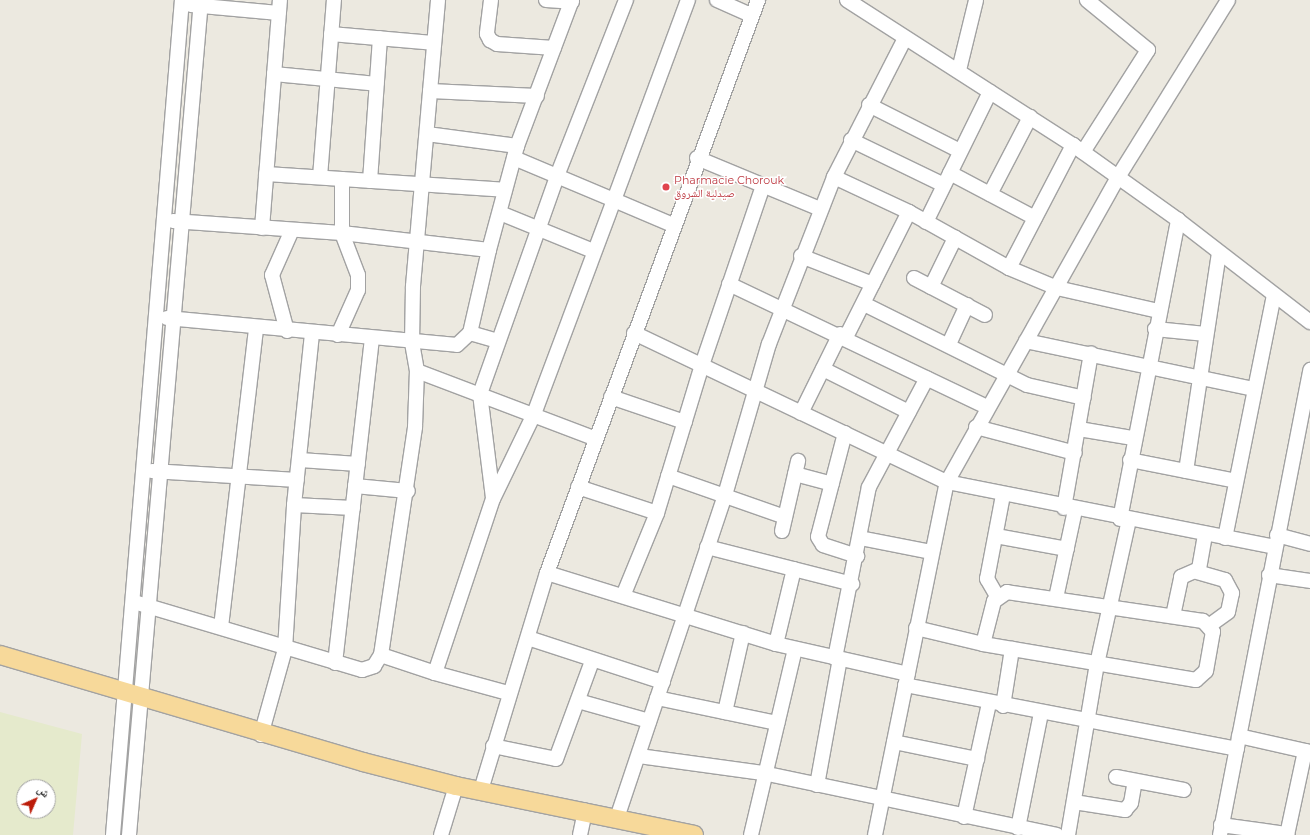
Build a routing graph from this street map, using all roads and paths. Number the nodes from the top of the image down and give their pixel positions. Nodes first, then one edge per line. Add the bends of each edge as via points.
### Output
1 (334, 0) edge
2 (438, 0) edge
3 (491, 0) edge
4 (546, 0) edge
5 (626, 0) edge
6 (688, 0) edge
7 (717, 0) edge
8 (758, 0) edge
9 (846, 0) edge
10 (976, 0) edge
11 (1087, 0) edge
12 (1228, 0) edge
13 (572, 1) edge
14 (182, 2) edge
15 (201, 3) edge
16 (279, 6) edge
17 (752, 15) junction
18 (331, 34) junction
19 (380, 38) junction
20 (905, 38) junction
21 (433, 43) junction
22 (554, 48) junction
23 (959, 70) junction
24 (274, 74) junction
25 (326, 79) junction
26 (377, 84) junction
27 (430, 90) junction
28 (990, 92) junction
29 (537, 96) junction
30 (870, 105) junction
31 (1030, 117) junction
32 (427, 134) junction
33 (851, 140) junction
34 (1078, 149) junction
35 (960, 151) junction
36 (516, 152) junction
37 (697, 158) junction
38 (950, 173) junction
39 (266, 174) junction
40 (557, 176) junction
41 (320, 177) junction
42 (834, 177) junction
43 (1118, 177) junction
44 (342, 179) junction
45 (370, 181) junction
46 (423, 183) junction
47 (944, 185) junction
48 (763, 186) junction
49 (504, 190) junction
50 (990, 194) junction
51 (614, 200) junction
52 (820, 209) junction
53 (909, 212) junction
54 (500, 213) junction
55 (1035, 218) junction
56 (164, 220) junction
57 (1178, 220) junction
58 (182, 222) junction
59 (926, 222) junction
60 (673, 225) junction
61 (262, 228) junction
62 (538, 229) junction
63 (292, 230) junction
64 (342, 232) junction
65 (955, 238) junction
66 (416, 240) junction
67 (489, 250) junction
68 (593, 251) junction
69 (1219, 252) junction
70 (801, 256) junction
71 (1008, 268) junction
72 (914, 278) dead end
73 (729, 284) junction
74 (873, 284) junction
75 (931, 287) junction
76 (1057, 288) junction
77 (1274, 295) junction
78 (864, 304) junction
79 (967, 305) junction
80 (782, 309) junction
81 (1158, 311) junction
82 (985, 315) dead end
83 (156, 317) junction
84 (176, 319) junction
85 (1310, 322) edge
86 (256, 328) junction
87 (1155, 329) junction
88 (287, 331) junction
89 (470, 333) junction
90 (634, 333) junction
91 (312, 334) junction
92 (1206, 334) junction
93 (338, 335) junction
94 (843, 336) junction
95 (372, 338) junction
96 (498, 341) junction
97 (1026, 341) junction
98 (412, 342) junction
99 (949, 344) junction
100 (1091, 353) junction
101 (1150, 366) junction
102 (701, 368) junction
103 (822, 369) junction
104 (1310, 370) edge
105 (417, 372) junction
106 (1007, 375) junction
107 (1200, 377) junction
108 (927, 378) junction
109 (1254, 389) junction
110 (752, 392) junction
111 (480, 394) junction
112 (610, 397) junction
113 (1084, 398) junction
114 (987, 407) junction
115 (909, 412) junction
116 (801, 413) junction
117 (534, 414) junction
118 (685, 422) junction
119 (976, 427) junction
120 (1079, 430) junction
121 (845, 433) junction
122 (1133, 438) junction
123 (596, 439) junction
124 (887, 452) junction
125 (1075, 453) junction
126 (300, 460) junction
127 (1130, 460) junction
128 (358, 464) junction
129 (145, 470) junction
130 (1186, 471) junction
131 (161, 472) junction
132 (668, 476) junction
133 (239, 477) junction
134 (297, 480) junction
135 (1236, 481) junction
136 (947, 482) junction
137 (832, 484) junction
138 (355, 486) junction
139 (578, 487) junction
140 (408, 491) junction
141 (725, 495) junction
142 (1003, 495) junction
143 (494, 499) junction
144 (294, 505) junction
145 (353, 508) junction
146 (1069, 509) junction
147 (657, 512) junction
148 (1124, 520) junction
149 (1205, 534) junction
150 (996, 536) junction
151 (860, 538) junction
152 (1225, 538) junction
153 (1276, 541) junction
154 (1310, 544) edge
155 (707, 547) junction
156 (1067, 549) junction
157 (931, 552) junction
158 (857, 556) junction
159 (794, 569) junction
160 (1197, 572) junction
161 (547, 573) junction
162 (1269, 575) junction
163 (1310, 581) edge
164 (852, 584) junction
165 (623, 596) junction
166 (997, 596) junction
167 (1056, 598) junction
168 (134, 602) junction
169 (1112, 605) junction
170 (149, 606) junction
171 (685, 615) junction
172 (1173, 616) junction
173 (1210, 625) junction
174 (221, 627) junction
175 (916, 628) junction
176 (743, 633) junction
177 (528, 638) junction
178 (776, 644) junction
179 (983, 644) junction
180 (285, 649) junction
181 (795, 649) junction
182 (1012, 649) junction
183 (0, 655) edge
184 (381, 655) junction
185 (837, 659) junction
186 (592, 661) junction
187 (335, 663) junction
188 (1097, 664) junction
189 (435, 673) junction
190 (906, 680) junction
191 (663, 682) junction
192 (124, 692) junction
193 (508, 693) junction
194 (142, 698) junction
195 (657, 698) junction
196 (578, 701) junction
197 (989, 703) junction
198 (1003, 706) junction
199 (726, 712) junction
200 (1041, 713) junction
201 (649, 721) junction
202 (1087, 722) junction
203 (777, 723) junction
204 (261, 735) junction
205 (894, 742) junction
206 (1238, 743) junction
207 (493, 746) junction
208 (1308, 752) edge
209 (639, 756) junction
210 (977, 759) junction
211 (763, 773) junction
212 (1116, 777) dead end
213 (1135, 780) junction
214 (456, 786) junction
215 (817, 786) junction
216 (481, 790) junction
217 (1184, 790) dead end
218 (882, 801) junction
219 (1074, 802) junction
220 (585, 811) junction
221 (964, 817) junction
222 (617, 818) junction
223 (1018, 828) junction
224 (1220, 830) edge
225 (113, 835) edge
226 (129, 835) edge
227 (441, 835) edge
228 (580, 835) edge
229 (694, 835) edge
230 (751, 835) edge
231 (875, 835) edge
232 (1057, 835) edge
233 (1068, 835) edge
234 (1287, 835) edge

1 - 18 street
2 - 21 street
3 - 22 street via 487,34 490,40 497,44
4 - 13 street
5 - 40 street
6 - 51 street
7 - 17 street
8 - 17 street
9 - 20 street
10 - 23 street
11 - 34 street via 1148,50
12 - 43 street
13 - 22 street
14 - 15 street
14 - 56 street
15 - 16 street
15 - 58 street
16 - 24 street
17 - 37 street
18 - 19 street
18 - 25 street
19 - 21 street
19 - 26 street
20 - 23 street
20 - 30 street
21 - 27 street
22 - 29 street
23 - 28 street
24 - 25 street
24 - 39 street
25 - 26 street
25 - 41 street
26 - 45 street
27 - 29 street
27 - 32 street
28 - 31 street
28 - 35 street
29 - 36 street
30 - 33 street
30 - 35 street
31 - 34 street
31 - 50 street
32 - 36 street
32 - 46 street
33 - 42 street
33 - 47 street
34 - 43 street
34 - 55 street
35 - 38 street
36 - 40 street
36 - 49 street
37 - 48 street
37 - 60 street
38 - 47 street
38 - 50 street
39 - 41 street
39 - 61 street
40 - 51 street
40 - 62 street
41 - 44 street
42 - 52 street
42 - 53 street
43 - 57 street
43 - 76 street
44 - 45 street
44 - 64 street
45 - 46 street
46 - 49 street
46 - 66 street
47 - 59 street
48 - 52 street
48 - 73 street
49 - 54 street
50 - 55 street
51 - 60 street
51 - 68 street
52 - 70 street
53 - 59 street
53 - 74 street
54 - 62 street
54 - 67 street
55 - 71 street
56 - 58 street
56 - 83 street
57 - 69 street
57 - 81 street
58 - 61 street
58 - 84 street
59 - 65 street
60 - 90 street
61 - 63 street
62 - 68 street
62 - 96 street
63 - 64 street
63 - 88 street via 272,275
64 - 66 street
64 - 93 street via 356,269 358,290
65 - 71 street
65 - 75 street
66 - 67 street
66 - 98 street
67 - 89 street
68 - 117 street
69 - 77 street
69 - 92 street
70 - 74 street
70 - 80 street
71 - 76 street
72 - 75 street
73 - 80 street
73 - 102 street
74 - 78 street
75 - 79 street
76 - 81 street
76 - 97 street
77 - 85 street
77 - 109 street
78 - 94 street
78 - 99 street
79 - 82 street
79 - 99 street
80 - 94 street
80 - 110 street
81 - 87 street
83 - 84 street
83 - 129 street
84 - 86 street
84 - 131 street
86 - 88 street
86 - 133 street
87 - 92 street
87 - 101 street
88 - 91 street
89 - 96 street
89 - 98 street via 455,346
90 - 102 street
90 - 112 street
91 - 93 street
91 - 126 street
92 - 107 street
93 - 95 street
94 - 103 street
94 - 108 street
95 - 98 street
95 - 128 street
96 - 111 street
97 - 100 street
97 - 106 street
98 - 105 street
99 - 106 street
100 - 101 street
100 - 113 street
101 - 107 street
101 - 122 street
102 - 110 street
102 - 118 street
103 - 115 street
103 - 116 street
104 - 153 street
105 - 111 street
105 - 140 street
106 - 113 street via 1027,385
106 - 114 street
107 - 109 street
107 - 130 street
108 - 114 street
108 - 115 street
109 - 135 street
110 - 116 street
110 - 141 street
111 - 117 street
111 - 143 street
112 - 118 street
112 - 123 street
113 - 120 street
114 - 119 street
115 - 124 street
116 - 121 street
117 - 123 street
117 - 143 street
118 - 132 street
119 - 125 street
119 - 136 street
120 - 122 street
120 - 125 street
121 - 124 street
121 - 137 street
122 - 127 street
123 - 139 street
124 - 136 street
124 - 151 street via 869,487
125 - 146 street
126 - 128 street
126 - 134 street
127 - 130 street
127 - 148 street
128 - 138 street
129 - 131 street
129 - 168 street
130 - 135 street
131 - 133 street
131 - 170 street
132 - 141 street
132 - 147 street
133 - 134 street
133 - 174 street
134 - 144 street
135 - 152 street
136 - 142 street
136 - 157 street
137 - 141 street via 796,467 783,524
137 - 158 street via 819,540 823,545
138 - 140 street
138 - 145 street
139 - 147 street
139 - 161 street
140 - 184 street
141 - 155 street
142 - 146 street
142 - 150 street
143 - 189 street
144 - 145 street
144 - 180 street
145 - 187 street
146 - 148 street
146 - 156 street
147 - 165 street
148 - 149 street
148 - 169 street
149 - 152 street
149 - 160 street
150 - 156 street
150 - 166 street via 987,579
151 - 157 street
151 - 158 street
152 - 153 street
153 - 154 street
153 - 162 street
155 - 159 street
155 - 171 street
156 - 167 street
157 - 175 street
158 - 164 street
159 - 164 street
159 - 178 street
160 - 172 street via 1181,577
160 - 173 street via 1225,580 1232,593 1228,612
161 - 165 street
161 - 177 street
162 - 163 street
162 - 206 street
164 - 185 street
165 - 171 street
166 - 167 street via 1006,592
166 - 179 street
167 - 169 street
168 - 170 street
168 - 192 street
169 - 172 street
169 - 188 street
170 - 174 street
170 - 194 street
171 - 176 street
171 - 191 street
172 - 173 street
173 - 188 street via 1213,632 1206,671 1196,680
174 - 180 street
175 - 179 street
175 - 190 street
176 - 178 street
176 - 199 street
177 - 186 street
177 - 193 street
178 - 181 street
179 - 182 street
180 - 187 street
180 - 204 street
181 - 185 street
181 - 203 street
182 - 188 street
182 - 198 street
183 - 192 main road
184 - 187 street via 366,670
184 - 189 street
185 - 190 street
185 - 215 street
186 - 191 street
186 - 196 street
188 - 202 street
189 - 193 street
190 - 197 street
190 - 205 street
191 - 195 street
192 - 194 main road
192 - 225 street
193 - 207 street
194 - 204 main road
194 - 226 street
195 - 199 street
195 - 201 street
196 - 201 street
196 - 207 street via 556,759
197 - 198 street
197 - 210 street
198 - 200 street
199 - 203 street
200 - 202 street
200 - 223 street
201 - 209 street
202 - 206 street
202 - 219 street
203 - 211 street
204 - 214 main road
205 - 210 street
205 - 218 street
206 - 208 street
206 - 224 street
207 - 216 street
208 - 234 street
209 - 211 street
209 - 222 street
210 - 221 street
211 - 215 street
211 - 230 street
212 - 213 street
213 - 217 street
213 - 219 street via 1131,803 1125,810
214 - 216 main road
214 - 227 street
215 - 218 street
216 - 220 main road
218 - 221 street
218 - 231 street
219 - 233 street
220 - 222 main road
220 - 228 street
221 - 223 street
222 - 229 main road
223 - 232 street
224 - 234 street

